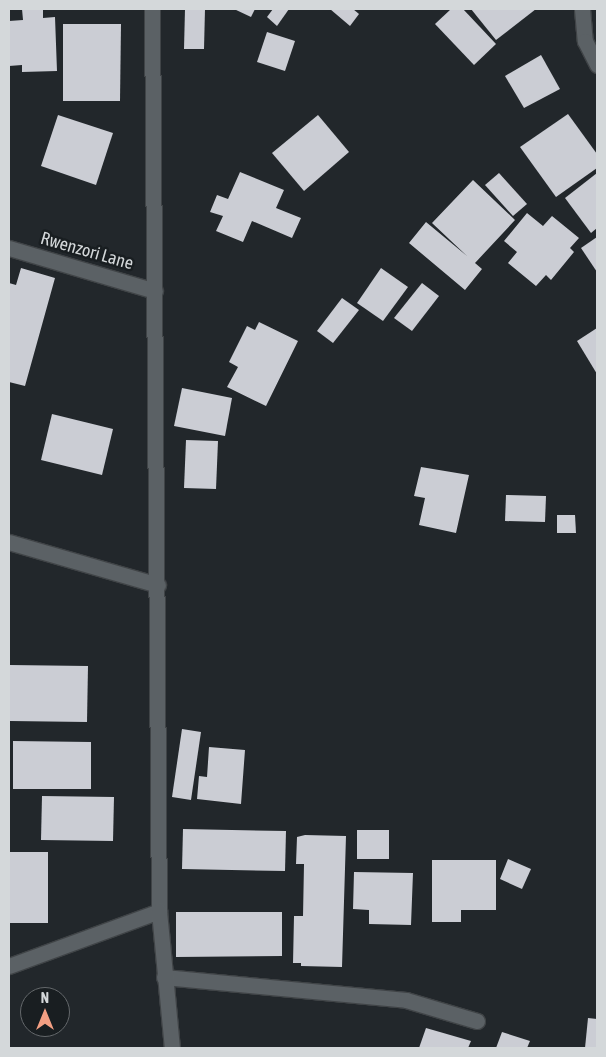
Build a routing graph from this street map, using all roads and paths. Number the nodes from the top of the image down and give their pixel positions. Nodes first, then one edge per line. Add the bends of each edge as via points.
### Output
1 (152, 9) edge
2 (582, 9) edge
3 (597, 65) edge
4 (9, 248) edge
5 (155, 291) junction
6 (9, 542) edge
7 (158, 586) junction
8 (159, 911) junction
9 (9, 966) edge
10 (164, 977) junction
11 (477, 1021) dead end
12 (172, 1048) edge

1 - 5 street
2 - 3 street via 585,41
4 - 5 street, Rwenzori Lane
5 - 7 street
6 - 7 street
7 - 8 street
8 - 9 street
8 - 10 street
10 - 11 street via 406,1000
10 - 12 street

